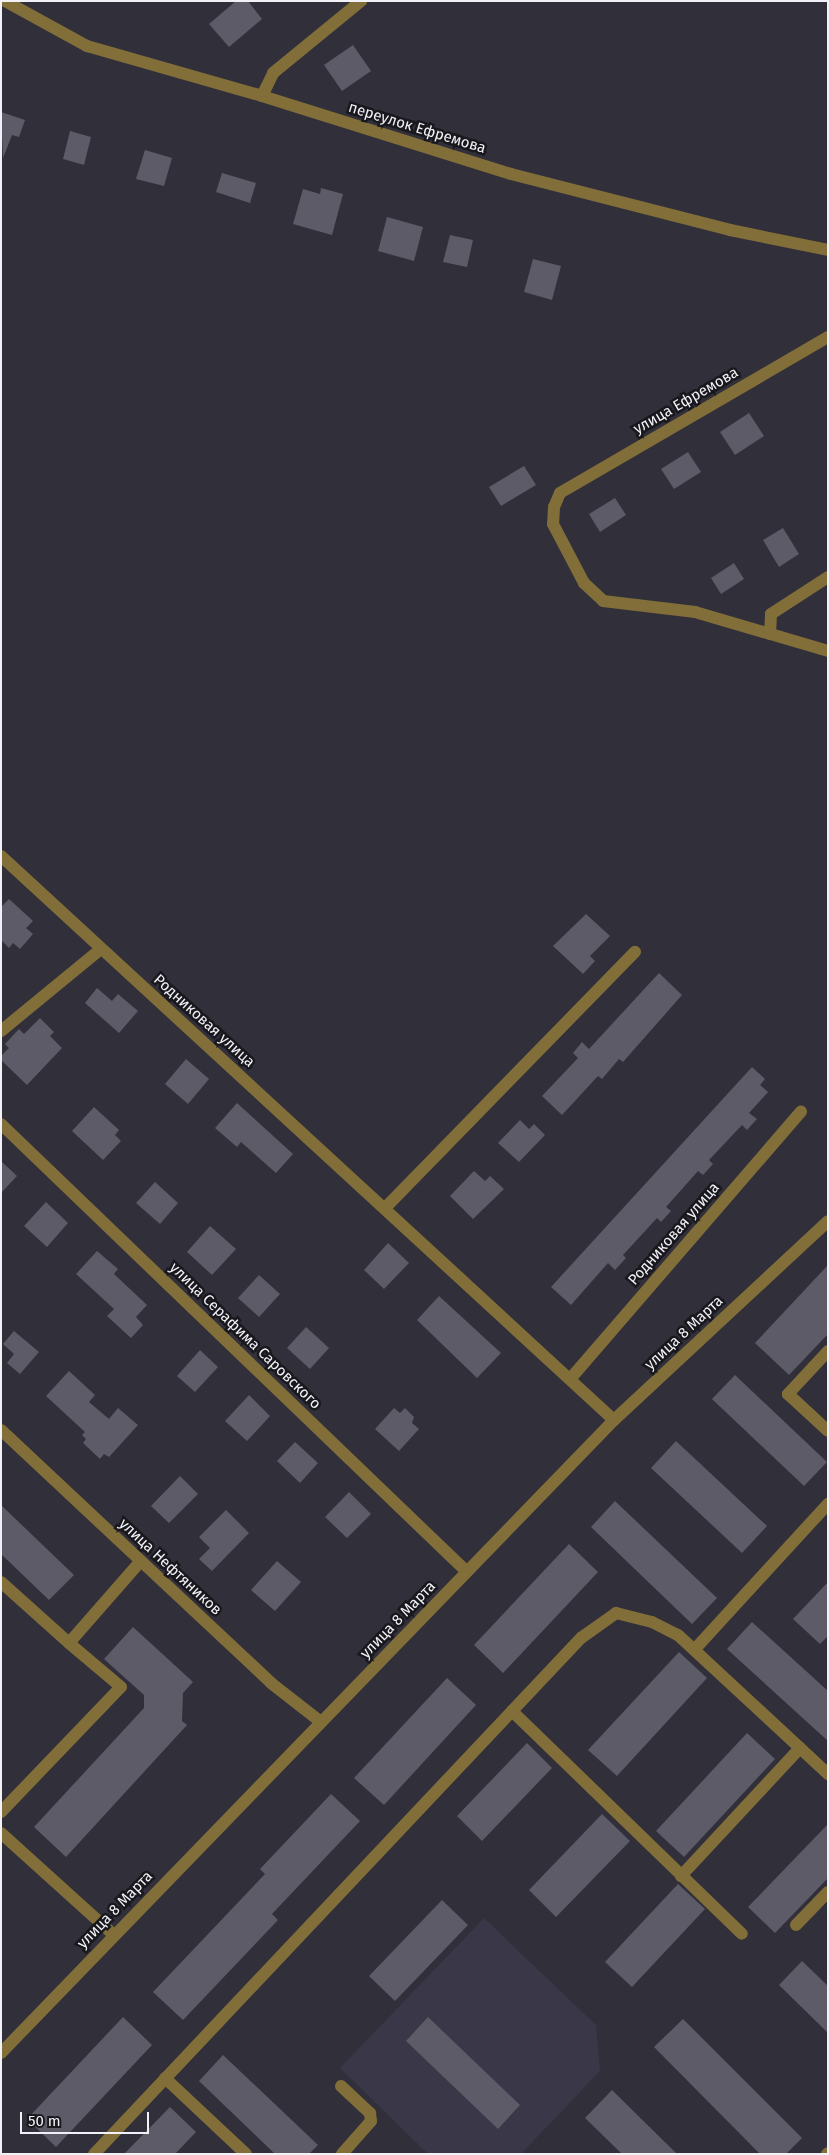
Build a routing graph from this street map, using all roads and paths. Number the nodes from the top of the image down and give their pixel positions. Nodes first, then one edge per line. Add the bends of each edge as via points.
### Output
1 (361, 1) edge
2 (8, 2) edge
3 (262, 96) junction
4 (828, 250) edge
5 (828, 337) edge
6 (828, 577) edge
7 (770, 634) junction
8 (828, 650) edge
9 (1, 856) edge
10 (101, 949) junction
11 (636, 952) dead end
12 (1, 1031) edge
13 (801, 1112) dead end
14 (1, 1124) edge
15 (385, 1208) junction
16 (828, 1221) edge
17 (828, 1351) edge
18 (571, 1378) junction
19 (614, 1420) junction
20 (1, 1430) edge
21 (828, 1431) edge
22 (828, 1504) edge
23 (140, 1562) junction
24 (467, 1572) junction
25 (1, 1582) edge
26 (69, 1643) junction
27 (695, 1649) junction
28 (512, 1711) junction
29 (321, 1722) junction
30 (800, 1748) junction
31 (828, 1774) edge
32 (1, 1812) edge
33 (1, 1833) edge
34 (681, 1876) junction
35 (828, 1892) edge
36 (796, 1925) dead end
37 (742, 1934) dead end
38 (114, 1935) junction
39 (1, 2053) edge
40 (165, 2078) junction
41 (341, 2086) dead end
42 (94, 2154) edge
43 (246, 2154) edge
44 (342, 2154) edge

1 - 3 street via 274,73
2 - 3 street, переулок Ефремова via 87,46
3 - 4 street, переулок Ефремова via 511,174 730,230
5 - 7 street, улица Ефремова via 560,493 554,507 553,524 584,583 603,601 695,612
6 - 7 street via 771,614
7 - 8 street
9 - 10 street, Родниковая улица
10 - 12 street
10 - 15 street, Родниковая улица
11 - 15 street
13 - 18 street, Родниковая улица
14 - 24 street, улица Серафима Саровского
15 - 18 street, Родниковая улица
16 - 19 street, улица 8 Марта
17 - 21 street via 788,1394
18 - 19 street, Родниковая улица
19 - 24 street, улица 8 Марта
20 - 23 street, улица Нефтяников
22 - 27 street
23 - 26 street
23 - 29 street, улица Нефтяников via 271,1683
24 - 29 street, улица 8 Марта
25 - 26 street
26 - 32 street via 121,1687
27 - 28 street via 678,1635 652,1622 616,1613 582,1638
27 - 30 street
28 - 34 street
28 - 40 street
29 - 38 street, улица 8 Марта
30 - 31 street
30 - 34 street
33 - 38 street
34 - 37 street
35 - 36 street
38 - 39 street, улица 8 Марта
40 - 42 street
40 - 43 street
41 - 44 street via 370,2114 371,2121

